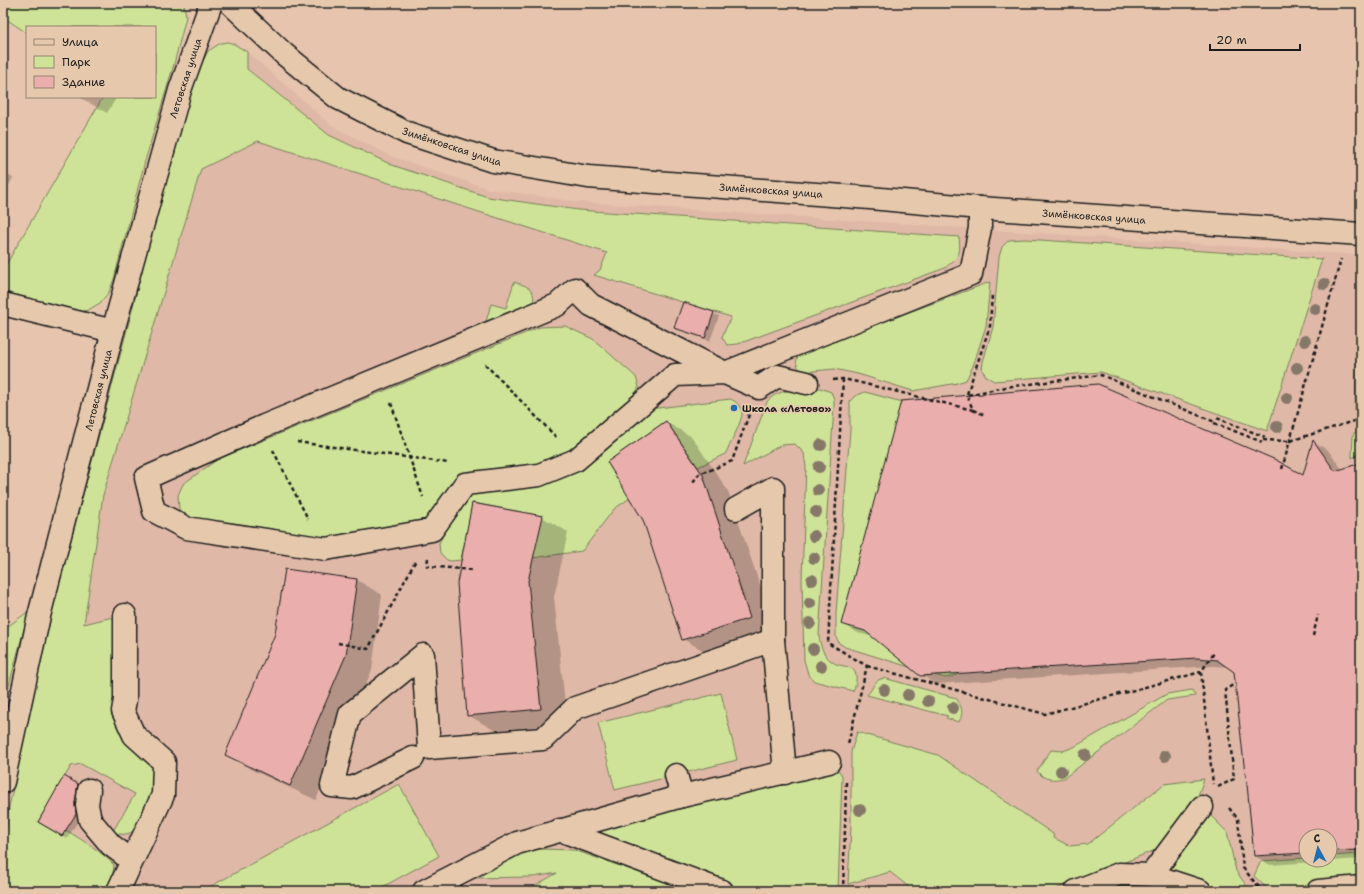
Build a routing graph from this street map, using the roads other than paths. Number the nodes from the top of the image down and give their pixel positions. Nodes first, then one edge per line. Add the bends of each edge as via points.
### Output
1 (211, 3) edge
2 (230, 3) edge
3 (980, 208) junction
4 (1361, 234) edge
5 (3, 304) edge
6 (113, 331) junction
7 (725, 373) junction
8 (807, 383) road end
9 (736, 509) dead end
10 (125, 615) dead end
11 (773, 640) junction
12 (838, 756) road end
13 (413, 758) dead end
14 (785, 773) junction
15 (676, 775) dead end
16 (3, 782) edge
17 (89, 790) dead end
18 (682, 796) junction
19 (1202, 807) dead end
20 (560, 830) junction
21 (131, 860) junction
22 (1151, 875) junction
23 (1361, 887) edge
24 (118, 891) edge
25 (424, 891) edge
26 (722, 891) edge
27 (1076, 891) edge
28 (1200, 891) edge
29 (1318, 891) edge

1 - 6 street, Летовская улица via 180,90
2 - 3 street, Зимёнковская улица via 284,54 338,98 407,133 493,161 588,177
3 - 4 street, Зимёнковская улица
3 - 7 street via 980,228 971,274
5 - 6 street
6 - 16 street, Летовская улица via 39,616
7 - 7 street via 591,305 575,289 556,305 264,426 146,478 154,511 186,528 326,548 432,530 465,484 540,475 576,460 675,375
7 - 8 street via 759,388 777,376
9 - 11 street via 773,488
10 - 21 street via 126,700 123,711 134,735 164,762 163,795
11 - 13 street via 575,708 543,739 429,748 422,655 350,714 332,786 352,788
11 - 14 street
12 - 14 street
14 - 18 street
15 - 18 street
17 - 21 street via 87,805 90,820 111,845
18 - 20 street
19 - 22 street
20 - 25 street via 517,843
20 - 26 street
21 - 24 street
22 - 27 street via 1119,874
22 - 28 street
23 - 29 street

